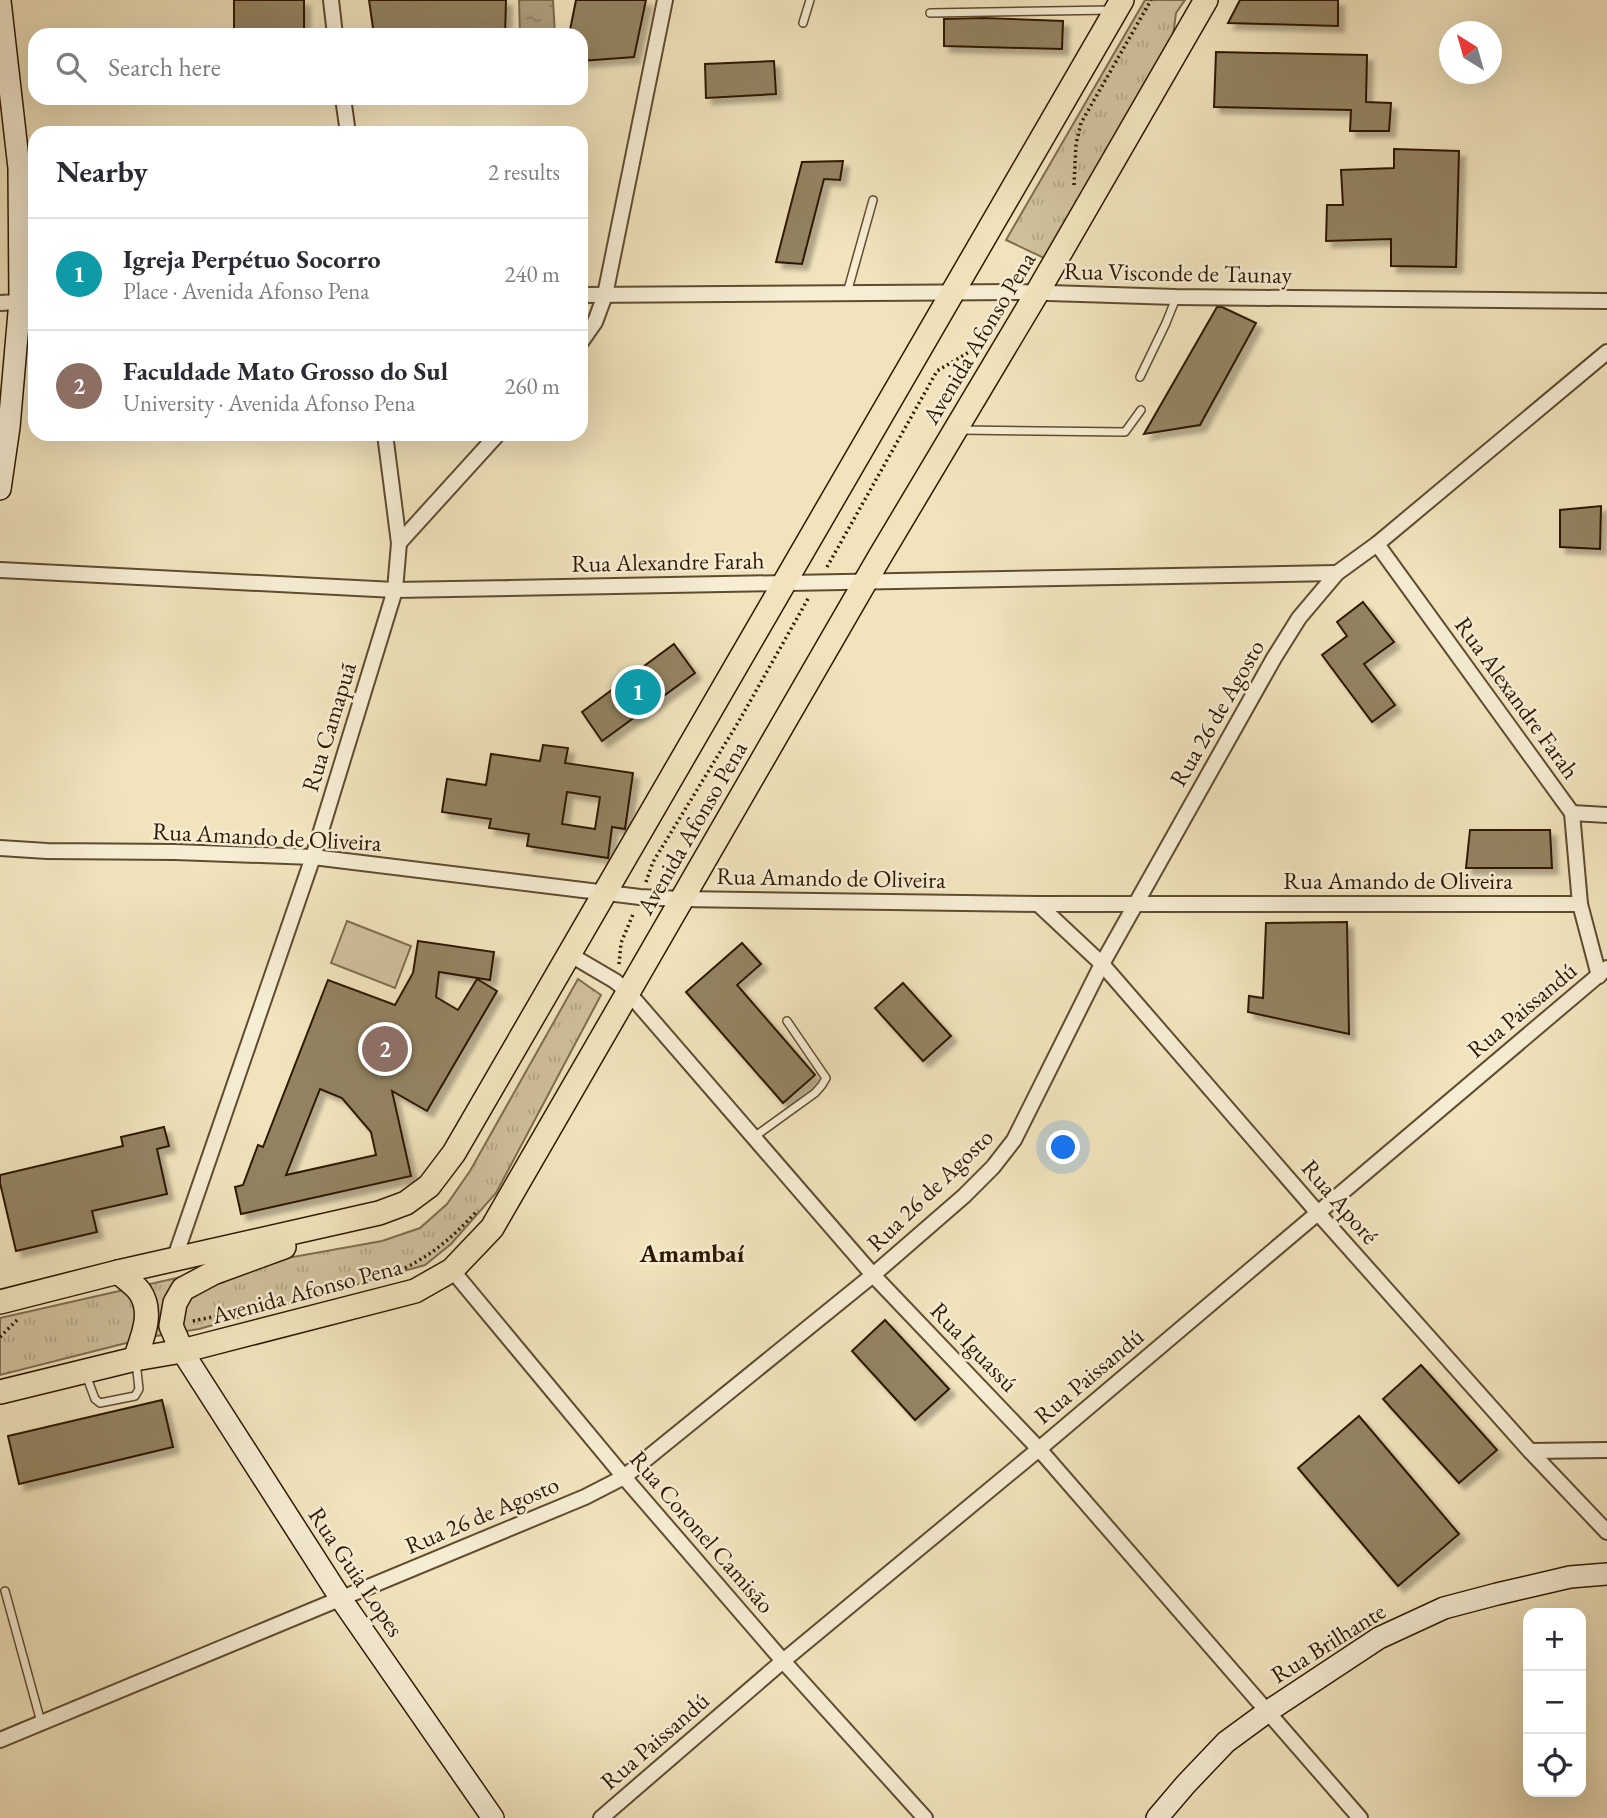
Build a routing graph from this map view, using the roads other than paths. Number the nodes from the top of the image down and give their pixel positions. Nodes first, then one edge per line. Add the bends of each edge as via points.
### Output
1 (331, 0) edge
2 (665, 0) edge
3 (810, 0) edge
4 (1206, 0) edge
5 (0, 1) edge
6 (1119, 5) edge
7 (930, 13) dead end
8 (803, 23) dead end
9 (334, 28) edge
10 (344, 105) edge
11 (347, 126) edge
12 (873, 200) dead end
13 (847, 293) junction
14 (955, 293) junction
15 (1037, 293) junction
16 (588, 295) edge
17 (605, 295) junction
18 (1176, 297) junction
19 (1607, 301) edge
20 (18, 302) edge
21 (588, 331) edge
22 (1607, 352) edge
23 (1140, 377) dead end
24 (1141, 410) dead end
25 (955, 430) junction
26 (386, 441) edge
27 (492, 441) edge
28 (0, 489) edge
29 (399, 544) junction
30 (1377, 544) junction
31 (0, 570) edge
32 (1337, 573) junction
33 (786, 582) junction
34 (866, 582) junction
35 (395, 590) junction
36 (1573, 813) junction
37 (1607, 815) edge
38 (0, 848) edge
39 (313, 857) junction
40 (607, 892) junction
41 (681, 899) junction
42 (1136, 903) junction
43 (1038, 904) junction
44 (1580, 904) junction
45 (569, 954) junction
46 (1102, 964) junction
47 (1603, 972) edge
48 (627, 991) junction
49 (787, 1021) dead end
50 (754, 1137) junction
51 (379, 1213) junction
52 (1318, 1213) junction
53 (174, 1260) junction
54 (452, 1270) junction
55 (118, 1272) junction
56 (873, 1275) junction
57 (0, 1302) edge
58 (182, 1351) junction
59 (135, 1359) junction
60 (84, 1371) junction
61 (0, 1392) edge
62 (1039, 1449) junction
63 (1607, 1450) edge
64 (1530, 1451) junction
65 (624, 1476) junction
66 (1607, 1532) edge
67 (1607, 1574) edge
68 (5, 1591) dead end
69 (341, 1599) junction
70 (783, 1661) junction
71 (1267, 1712) junction
72 (41, 1722) junction
73 (0, 1740) edge
74 (493, 1818) edge
75 (601, 1818) edge
76 (926, 1818) edge
77 (1157, 1818) edge
78 (1360, 1818) edge

1 - 9 street
2 - 17 street
3 - 8 lane
4 - 15 main road, Avenida Afonso Pena
5 - 20 main road via 19,168
6 - 7 lane
6 - 14 main road, Avenida Afonso Pena
10 - 11 street
12 - 13 lane
13 - 14 street, Rua Visconde de Taunay
13 - 17 street, Rua Visconde de Taunay
14 - 15 street, Rua Visconde de Taunay
14 - 33 main road, Avenida Afonso Pena
15 - 18 street, Rua Visconde de Taunay
15 - 25 main road, Avenida Afonso Pena
16 - 17 street, Rua Visconde de Taunay
17 - 21 street
18 - 19 street, Rua Visconde de Taunay
18 - 23 lane
20 - 28 main road
22 - 30 street, Rua 26 de Agosto
24 - 25 lane via 1125,432
25 - 34 main road, Avenida Afonso Pena
26 - 29 street, Rua Camapuã
27 - 29 street
29 - 35 street, Rua Camapuã
30 - 32 street, Rua 26 de Agosto
30 - 36 street, Rua Alexandre Farah
31 - 35 street, Rua Alexandre Farah
32 - 34 street, Rua Alexandre Farah
32 - 42 street, Rua 26 de Agosto via 1273,658
33 - 34 street, Rua Alexandre Farah
33 - 35 street, Rua Alexandre Farah
33 - 40 main road, Avenida Afonso Pena
34 - 41 main road, Avenida Afonso Pena
35 - 39 street, Rua Camapuã
36 - 37 street
36 - 44 street, Rua Alexandre Farah
38 - 39 street, Rua Amando de Oliveira
39 - 40 street, Rua Amando de Oliveira
39 - 53 street, Rua Camapuã
40 - 41 street, Rua Amando de Oliveira
40 - 45 main road, Avenida Afonso Pena
41 - 43 street, Rua Amando de Oliveira
41 - 48 main road, Avenida Afonso Pena
42 - 43 street, Rua Amando de Oliveira
42 - 44 street, Rua Amando de Oliveira
42 - 46 street, Rua 26 de Agosto
43 - 46 street, Rua Aporé
44 - 47 street, Rua Alexandre Farah
45 - 48 street, Rua Iguassú
45 - 51 main road, Avenida Afonso Pena via 454,1153 429,1186 406,1203
46 - 52 street, Rua Aporé
46 - 56 street, Rua 26 de Agosto via 1014,1140 974,1186
47 - 52 street, Rua Paissandú
48 - 50 street, Rua Iguassú
48 - 54 main road, Avenida Afonso Pena via 492,1228
49 - 50 lane via 825,1078 815,1093
50 - 56 street, Rua Iguassú
51 - 53 main road, Avenida Afonso Pena
51 - 58 main road via 213,1273 183,1289 171,1326
52 - 62 street, Rua Paissandú
52 - 64 street, Rua Aporé
53 - 55 main road, Avenida Afonso Pena
54 - 58 main road, Avenida Afonso Pena via 415,1291
54 - 65 street, Rua Coronel Camisão
55 - 57 main road, Avenida Afonso Pena
55 - 59 main road via 140,1292 146,1309 146,1326
56 - 62 street, Rua Iguassú
56 - 65 street, Rua 26 de Agosto
58 - 59 main road, Avenida Afonso Pena
58 - 69 main road, Rua Guia Lopes
59 - 60 main road, Avenida Afonso Pena
59 - 60 lane via 139,1389 135,1396 100,1403
60 - 61 main road, Avenida Afonso Pena
62 - 70 street, Rua Paissandú
62 - 71 street, Rua Iguassú
63 - 64 street
64 - 66 street, Rua Aporé
65 - 69 street, Rua 26 de Agosto via 585,1497
65 - 70 street, Rua Coronel Camisão
67 - 71 main road, Rua Brilhante via 1570,1577 1444,1608 1379,1638
68 - 72 lane
69 - 72 street, Rua 26 de Agosto
69 - 74 main road, Rua Guia Lopes
70 - 75 street, Rua Paissandú
70 - 76 street, Rua Coronel Camisão
71 - 77 main road, Rua Brilhante via 1226,1742
71 - 78 street, Rua Iguassú
72 - 73 street, Rua 26 de Agosto

